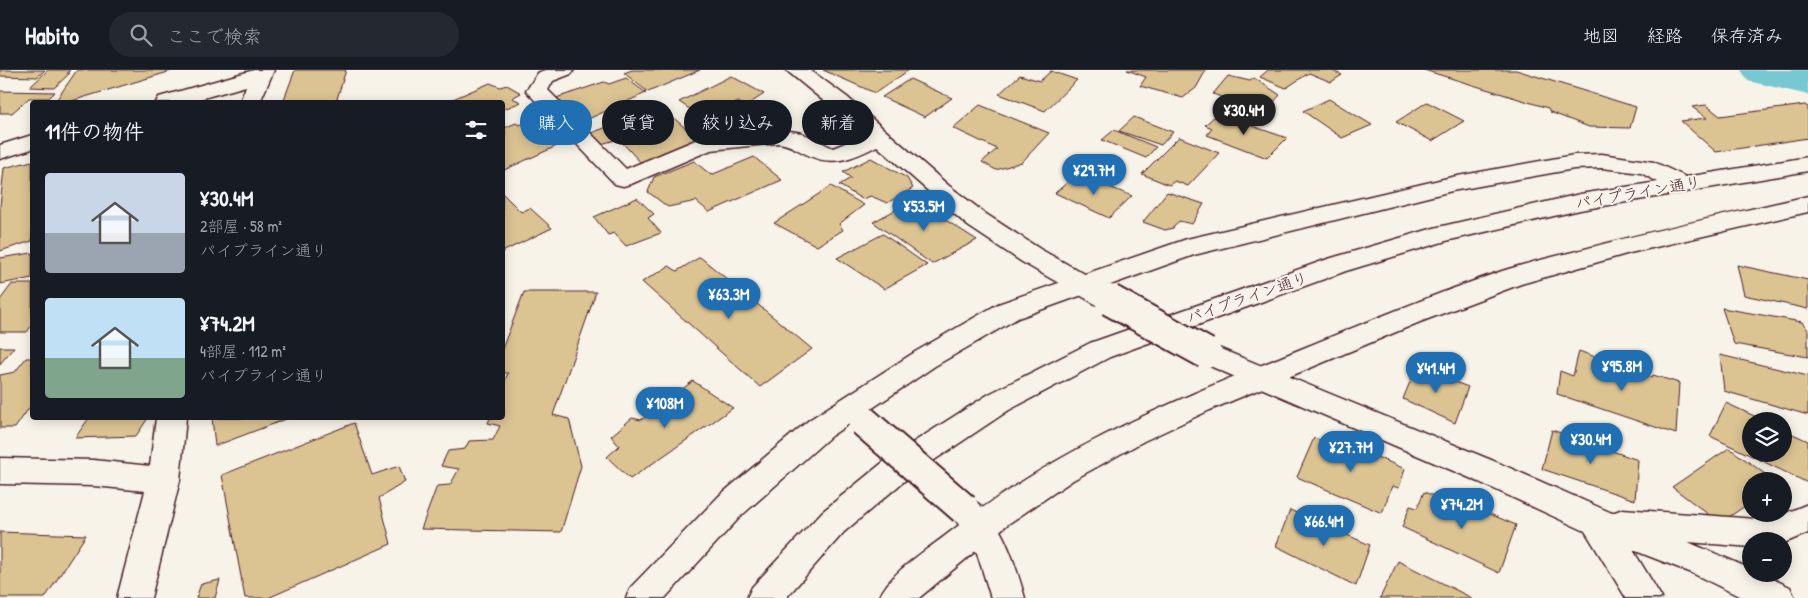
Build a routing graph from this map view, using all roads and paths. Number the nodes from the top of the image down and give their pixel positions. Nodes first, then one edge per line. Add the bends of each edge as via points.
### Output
1 (564, 70) edge
2 (796, 70) edge
3 (264, 72) edge
4 (173, 100) edge
5 (251, 100) edge
6 (880, 136) junction
7 (30, 143) edge
8 (0, 152) edge
9 (1808, 164) edge
10 (1682, 184) junction
11 (1808, 204) edge
12 (1081, 285) junction
13 (1262, 377) junction
14 (856, 414) junction
15 (171, 420) edge
16 (0, 471) edge
17 (164, 480) junction
18 (972, 518) junction
19 (1808, 518) edge
20 (1596, 521) junction
21 (134, 598) edge
22 (643, 598) edge
23 (764, 598) edge
24 (896, 598) edge
25 (1008, 598) edge
26 (1645, 598) edge
27 (1778, 598) edge

1 - 6 main road via 545,77 537,91 623,179 706,144 778,136 794,138 819,152 832,155 849,151
2 - 6 main road via 828,91
3 - 4 main road
3 - 5 main road
6 - 12 main road via 959,206 1000,237
7 - 8 main road
9 - 10 main road, パイプライン通り
10 - 12 main road via 1646,166 1574,162 1452,184 1330,212 1187,248
10 - 23 main road, パイプライン通り via 1580,202 1443,234 1338,265 1100,350 999,402 898,468 833,522
11 - 13 main road via 1513,277 1410,315
12 - 13 main road, bridge via 1206,353
12 - 14 main road via 1008,312 924,359
13 - 18 main road via 1133,433
13 - 20 main road
14 - 18 main road, bridge
14 - 22 main road via 820,428 730,506
15 - 17 main road
16 - 17 main road via 94,473
17 - 21 main road
18 - 24 main road
18 - 25 main road via 996,555
19 - 20 main road via 1770,534
20 - 26 main road
20 - 27 main road via 1704,563

